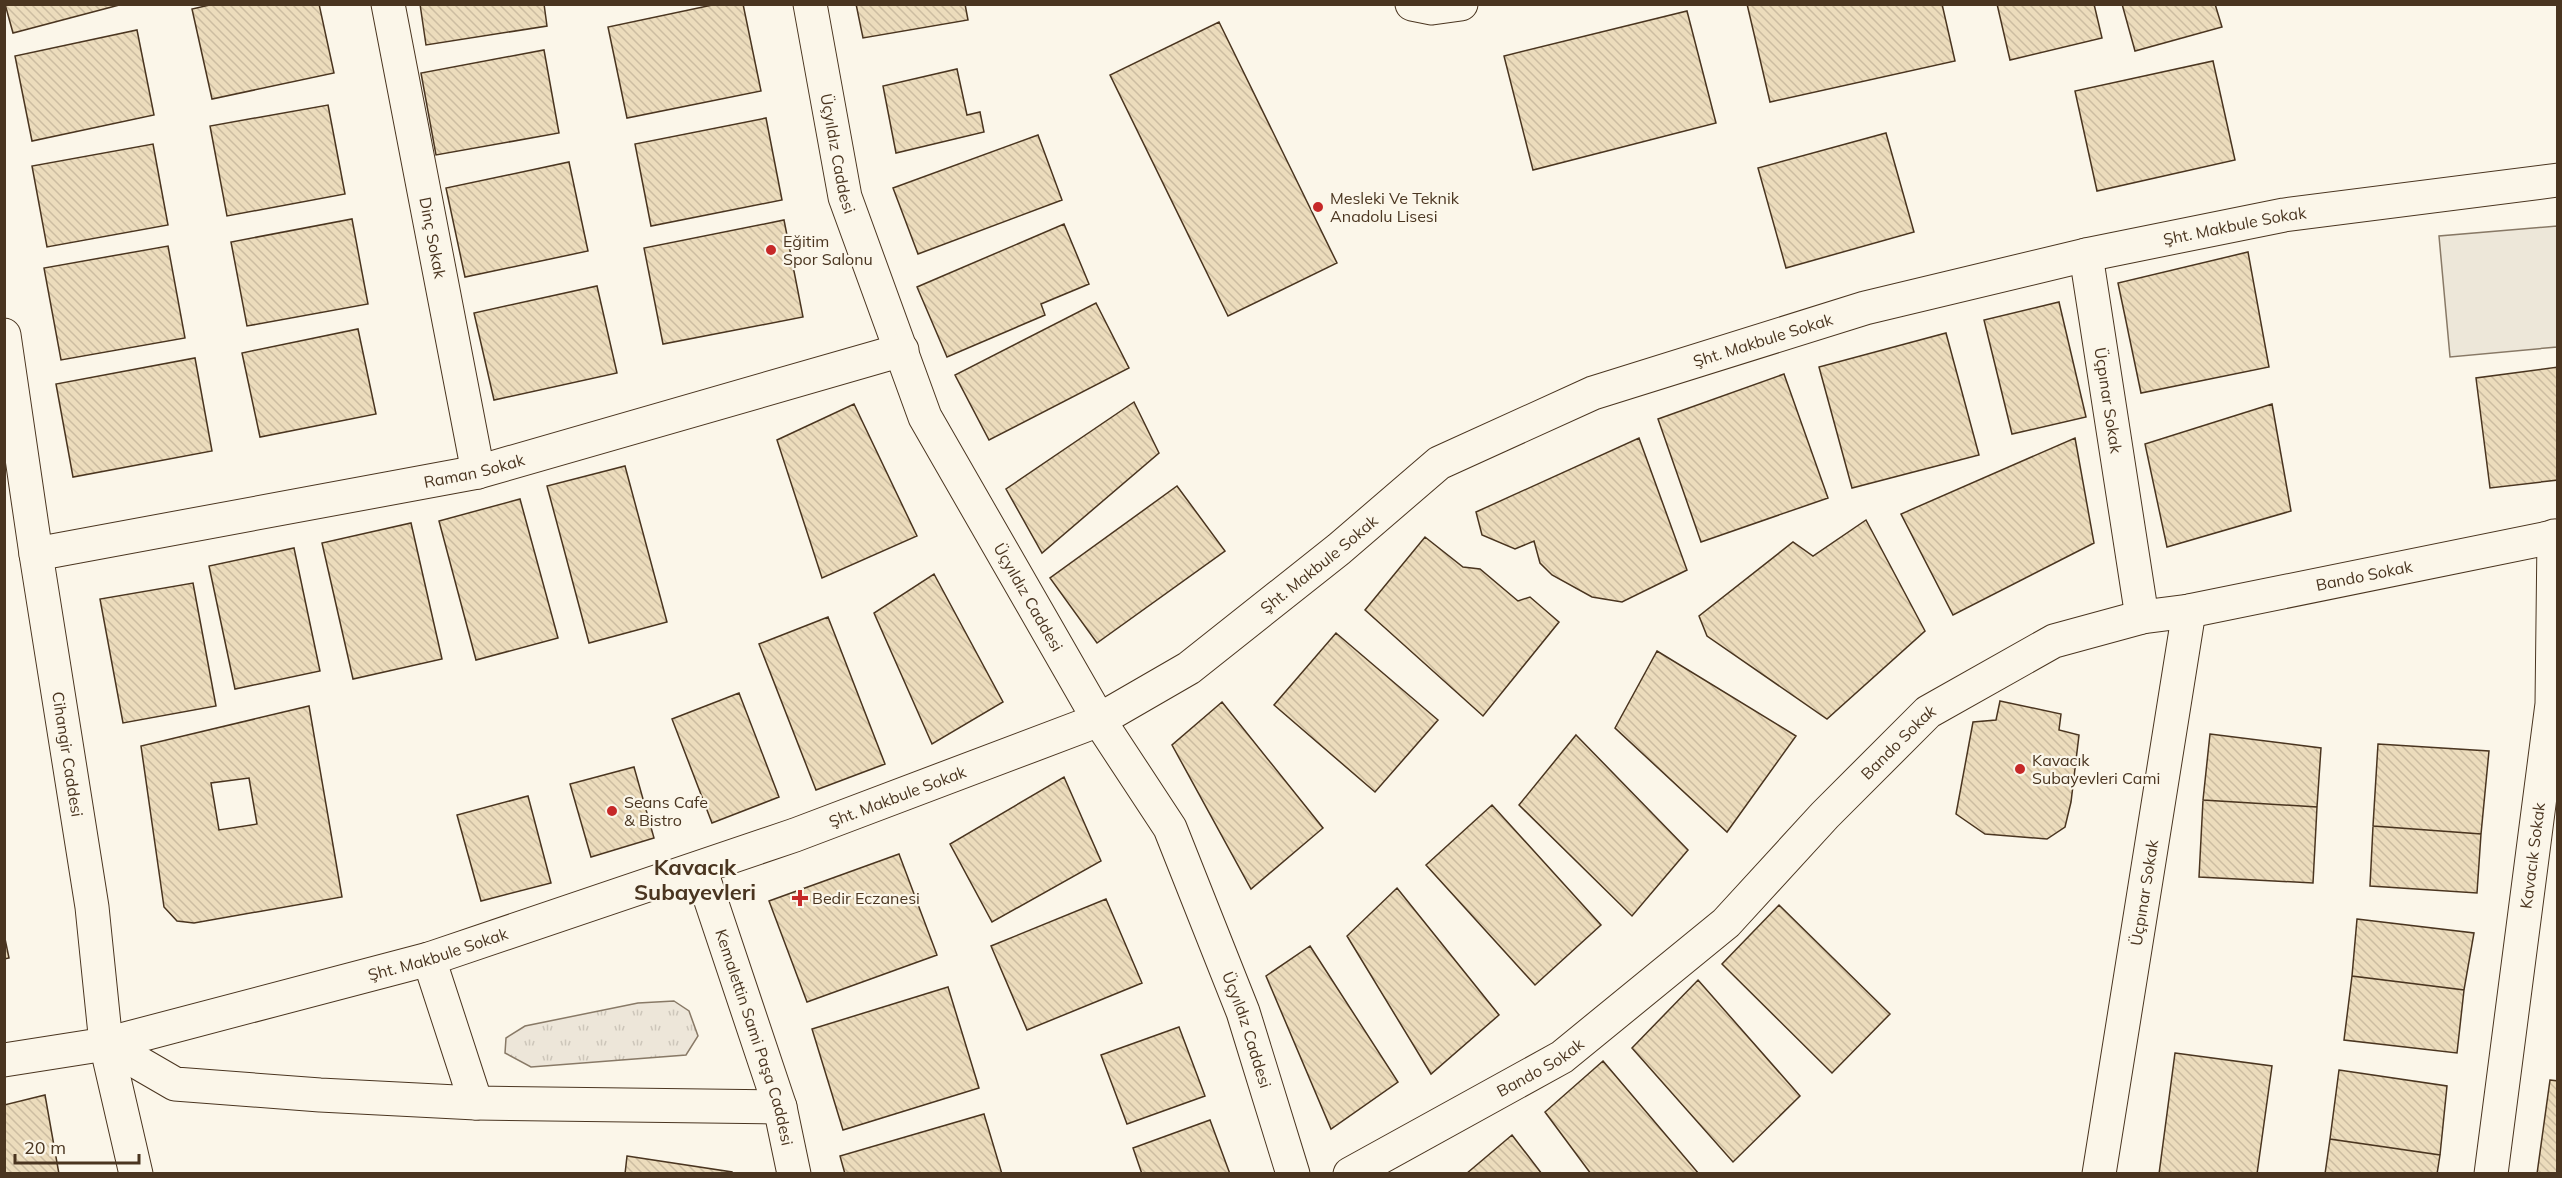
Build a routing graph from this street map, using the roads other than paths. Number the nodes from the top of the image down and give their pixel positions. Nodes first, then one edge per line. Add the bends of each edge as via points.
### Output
1 (388, 4) edge
2 (810, 4) edge
3 (1412, 4) edge
4 (1461, 4) edge
5 (2558, 180) edge
6 (2086, 255) junction
7 (4, 335) edge
8 (902, 350) junction
9 (478, 472) junction
10 (2556, 536) edge
11 (36, 554) junction
12 (2189, 611) junction
13 (2142, 617) junction
14 (1099, 720) junction
15 (700, 868) junction
16 (429, 959) junction
17 (106, 1044) junction
18 (4, 1060) edge
19 (476, 1103) junction
20 (780, 1107) junction
21 (136, 1173) edge
22 (794, 1173) edge
23 (1293, 1173) edge
24 (1350, 1173) edge
25 (2099, 1173) edge
26 (2491, 1173) edge

1 - 9 street, Dinç Sokak
2 - 8 street, Üçyıldız Caddesi via 845,197
3 - 4 street via 1432,8
5 - 6 street, Şht. Makbule Sokak via 2284,215
6 - 13 street, Üçpınar Sokak
6 - 14 street, Şht. Makbule Sokak via 1865,309 1593,393 1439,463 1339,549 1189,668
7 - 11 street, Cihangir Caddesi
8 - 9 street, Raman Sokak
8 - 14 street, Üçyıldız Caddesi via 925,417
9 - 11 street, Raman Sokak
10 - 12 street, Bando Sokak
10 - 26 street, Kavacık Sokak via 2552,704
11 - 17 street, Cihangir Caddesi via 92,907
12 - 13 street, Bando Sokak
12 - 25 street, Üçpınar Sokak
13 - 24 street, Bando Sokak via 2055,641 1928,712 1825,815 1726,923 1562,1057
14 - 15 street, Şht. Makbule Sokak
14 - 23 street, Üçyıldız Caddesi via 1170,828 1242,1012
15 - 16 street, Şht. Makbule Sokak
15 - 20 street, Kemalettin Sami Paşa Caddesi
16 - 17 street, Şht. Makbule Sokak
16 - 19 street
17 - 18 street, Şht. Makbule Sokak
17 - 19 street via 175,1084
17 - 21 street, Cihangir Caddesi
19 - 20 street
20 - 22 street, Kemalettin Sami Paşa Caddesi

